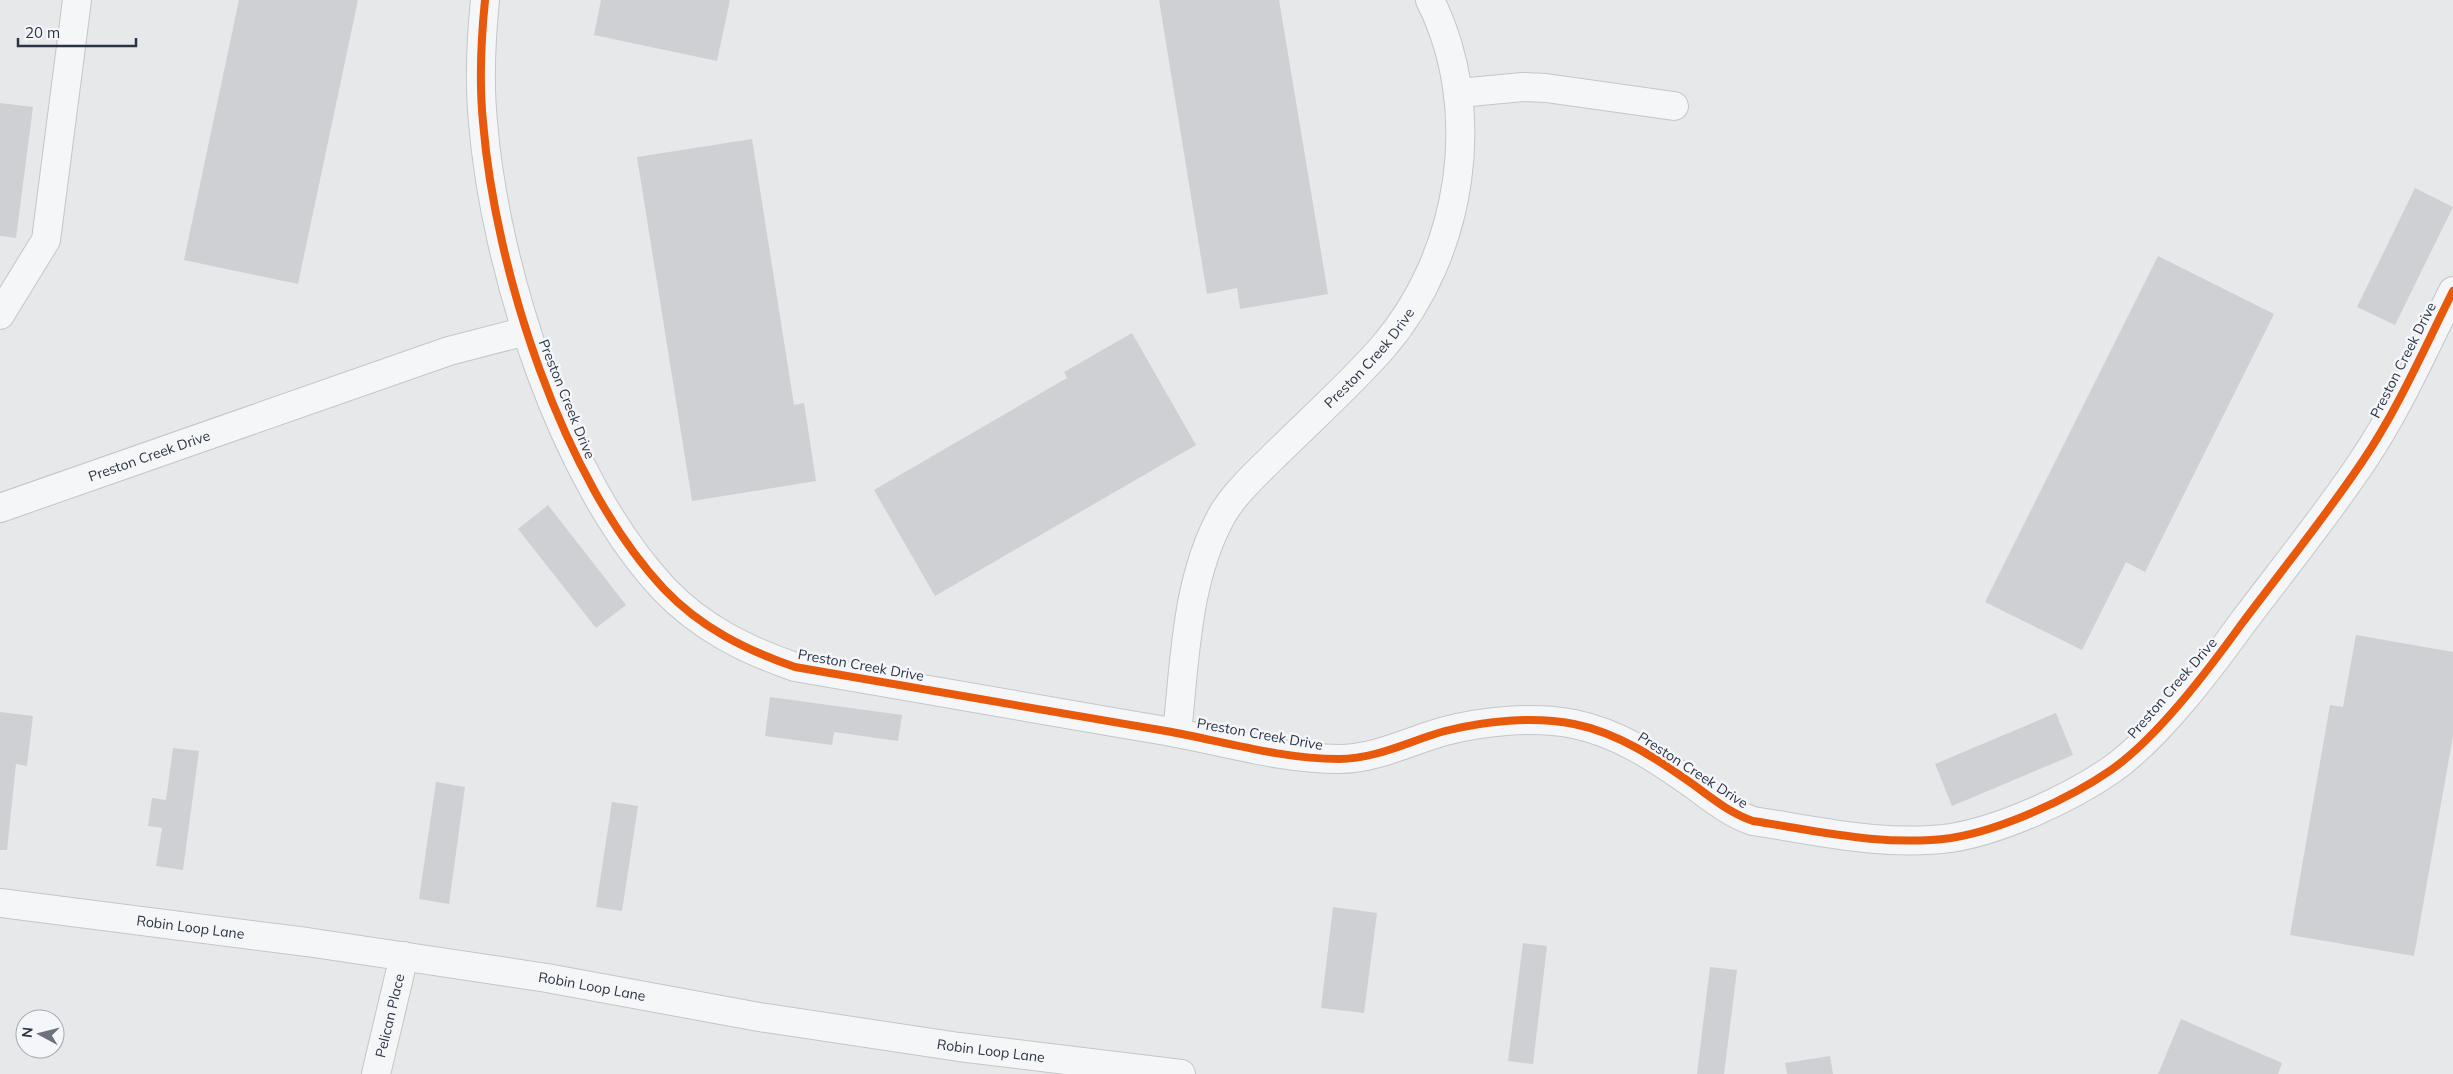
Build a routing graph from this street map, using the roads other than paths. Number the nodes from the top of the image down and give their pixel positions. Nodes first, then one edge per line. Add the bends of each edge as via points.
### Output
1 (77, 0) edge
2 (485, 0) edge
3 (1430, 0) edge
4 (1459, 94) junction
5 (1674, 106) dead end
6 (2453, 291) edge
7 (0, 316) edge
8 (526, 331) junction
9 (0, 508) edge
10 (1176, 733) junction
11 (0, 903) edge
12 (404, 956) junction
13 (376, 1074) edge
14 (1182, 1074) edge

1 - 7 street via 46,240
2 - 8 street, Preston Creek Drive via 481,82 488,175
3 - 4 street, Preston Creek Drive via 1448,49
4 - 5 street via 1523,86
4 - 10 street, Preston Creek Drive via 1460,145 1452,205 1445,234 1418,296 1383,346 1246,484 1223,513 1210,540 1191,607
6 - 10 street, Preston Creek Drive via 2414,370 2362,462 2228,643 2179,703 2138,747 2112,769 2040,809 1992,827 1952,838 1913,841 1866,839 1753,821 1736,815 1634,746 1608,733 1573,724 1508,722 1477,725 1370,756 1341,759 1308,758
8 - 9 street, Preston Creek Drive via 449,351
8 - 10 street, Preston Creek Drive via 567,436 599,499 664,590 725,638 795,667
11 - 12 street, Robin Loop Lane
12 - 13 street, Pelican Place
12 - 14 street, Robin Loop Lane via 959,1047

